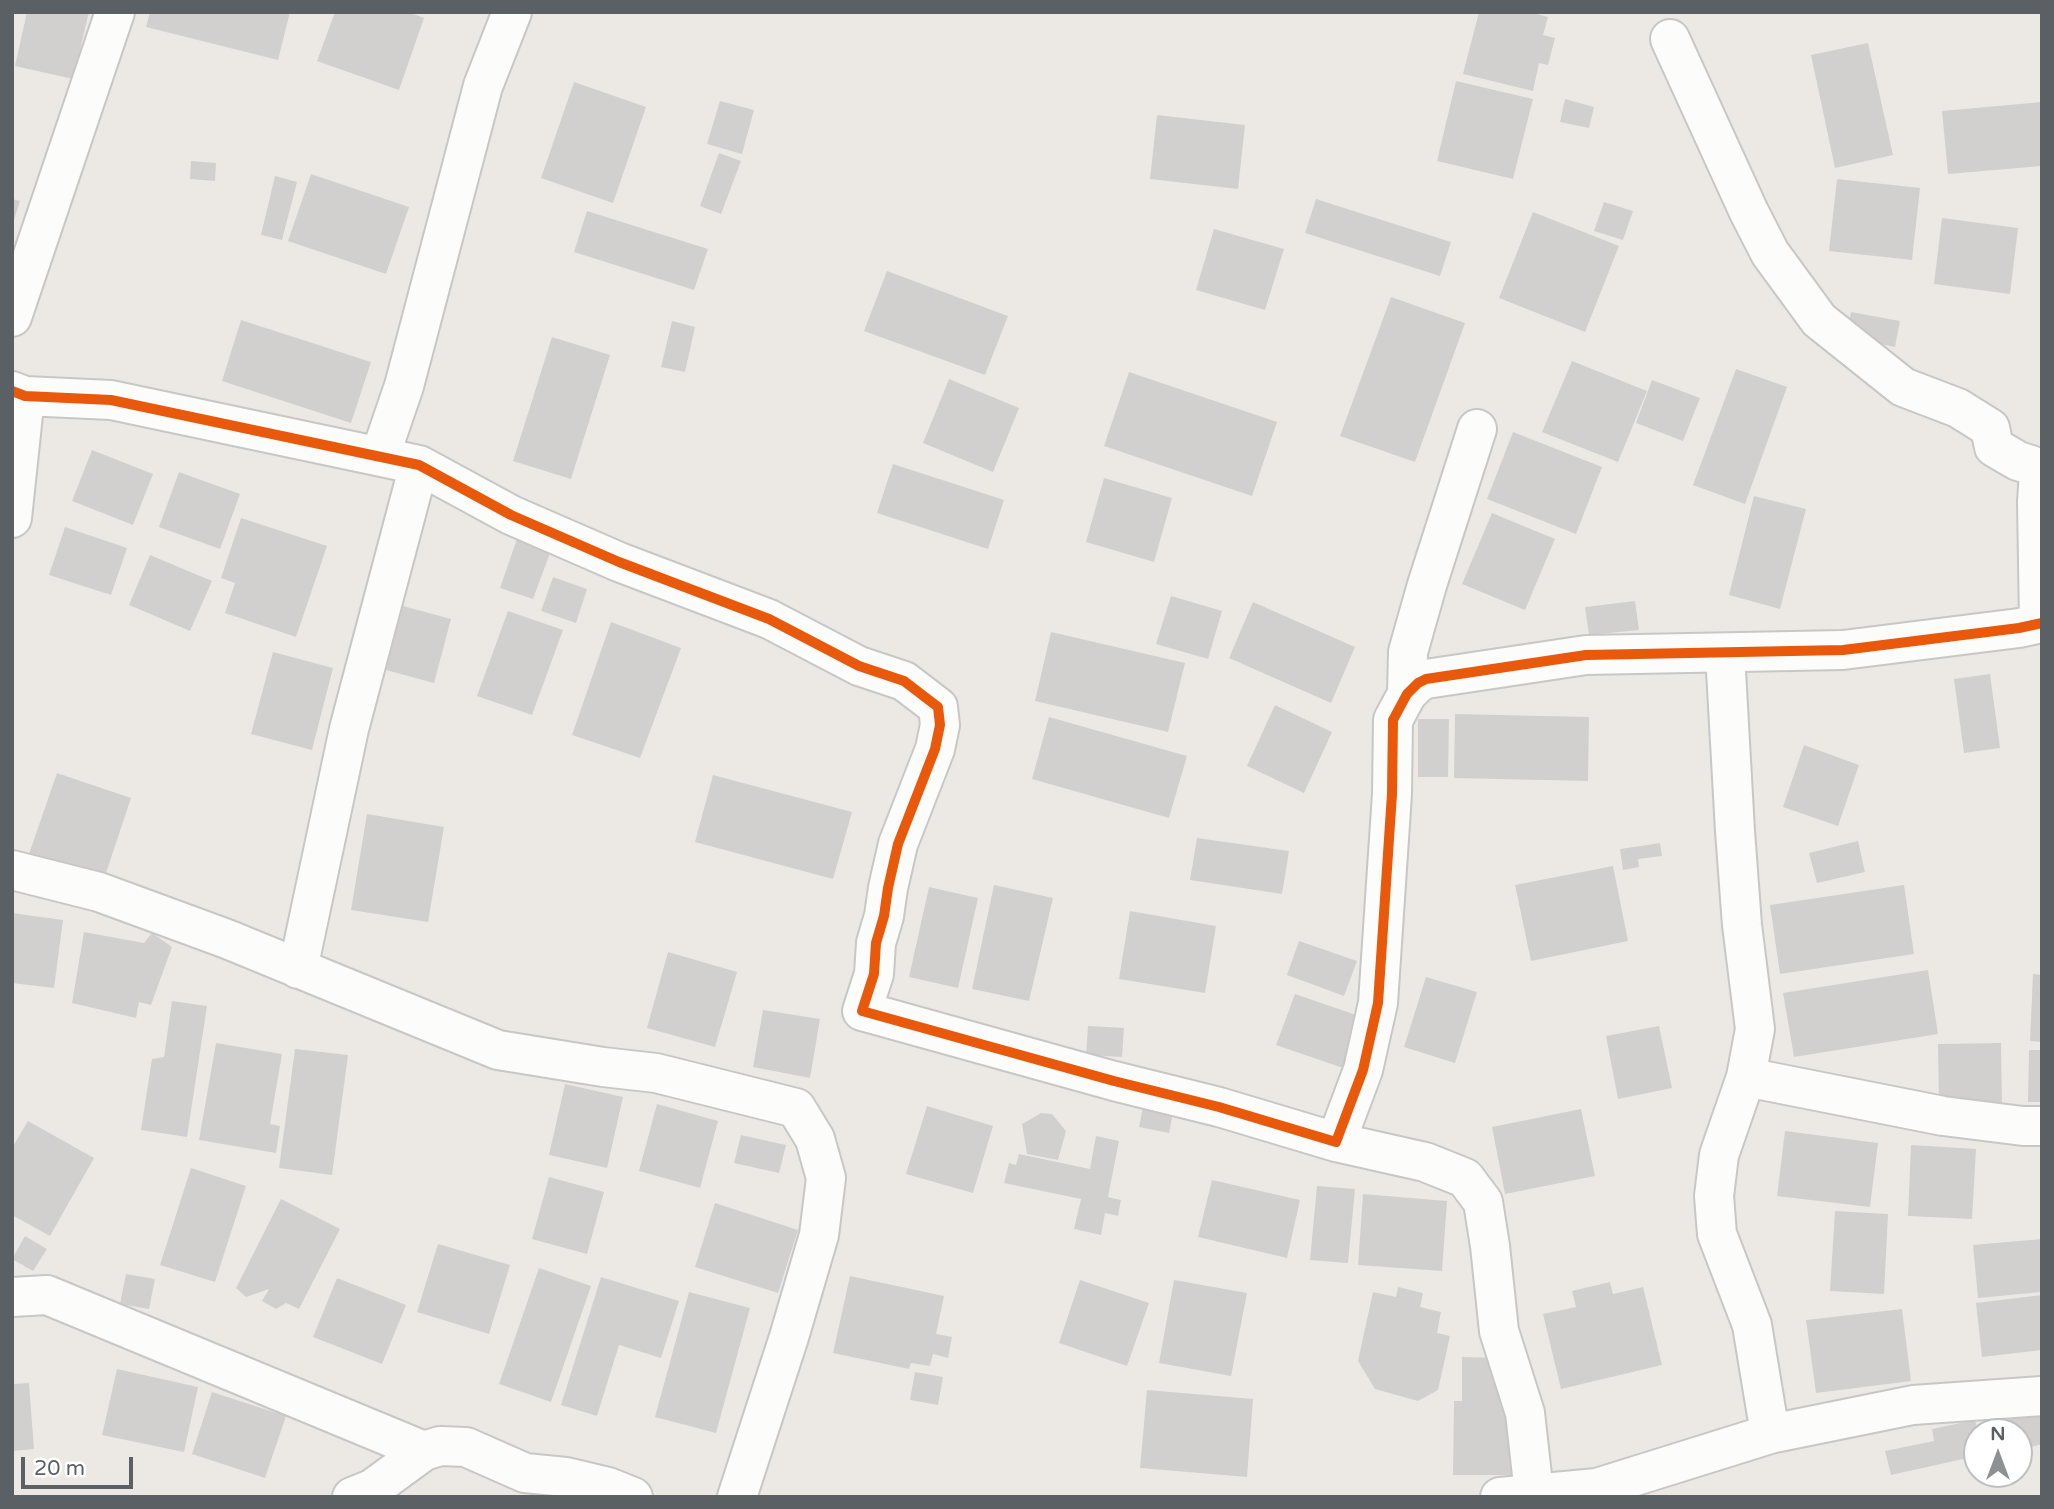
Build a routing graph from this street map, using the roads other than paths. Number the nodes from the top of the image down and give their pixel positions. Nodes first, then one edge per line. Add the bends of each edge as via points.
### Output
1 (115, 12) edge
2 (512, 12) edge
3 (1670, 39) dead end
4 (12, 317) edge
5 (18, 393) edge
6 (1477, 429) dead end
7 (380, 456) junction
8 (419, 465) junction
9 (12, 517) edge
10 (2040, 623) edge
11 (1725, 653) junction
12 (1407, 694) junction
13 (12, 870) edge
14 (298, 969) junction
15 (1746, 1077) junction
16 (2042, 1126) edge
17 (1336, 1142) junction
18 (12, 1297) edge
19 (2042, 1396) edge
20 (1770, 1434) junction
21 (424, 1451) junction
22 (1598, 1492) edge
23 (1517, 1495) edge
24 (352, 1497) edge
25 (633, 1497) edge
26 (737, 1497) edge

1 - 4 street
2 - 7 street via 483,86 404,386
3 - 10 street via 1770,253 1819,320 1903,387 1958,408 1990,428 1994,447 2039,473
5 - 7 street via 111,400
5 - 9 street
6 - 12 street via 1408,652
7 - 8 street
8 - 14 street via 349,729
8 - 17 street via 523,520 769,619 859,666 904,681 938,707 935,749 898,845 874,974 862,1011
10 - 11 street via 1843,650
11 - 12 street via 1586,655 1426,679
11 - 15 street via 1742,925 1755,1029
12 - 17 street via 1393,720 1378,1003 1363,1070
13 - 14 street via 99,892
14 - 26 street via 498,1051 656,1073 796,1108 815,1139 826,1178 819,1235
15 - 16 street via 1943,1116
15 - 20 street via 1718,1155 1714,1196 1717,1234 1752,1325
17 - 23 street via 1425,1161 1465,1178 1483,1202 1499,1331 1525,1413
18 - 21 street via 47,1295
19 - 20 street via 1913,1405
20 - 22 street
21 - 24 street via 372,1489
21 - 25 street via 466,1447 525,1473 566,1477
22 - 23 street

